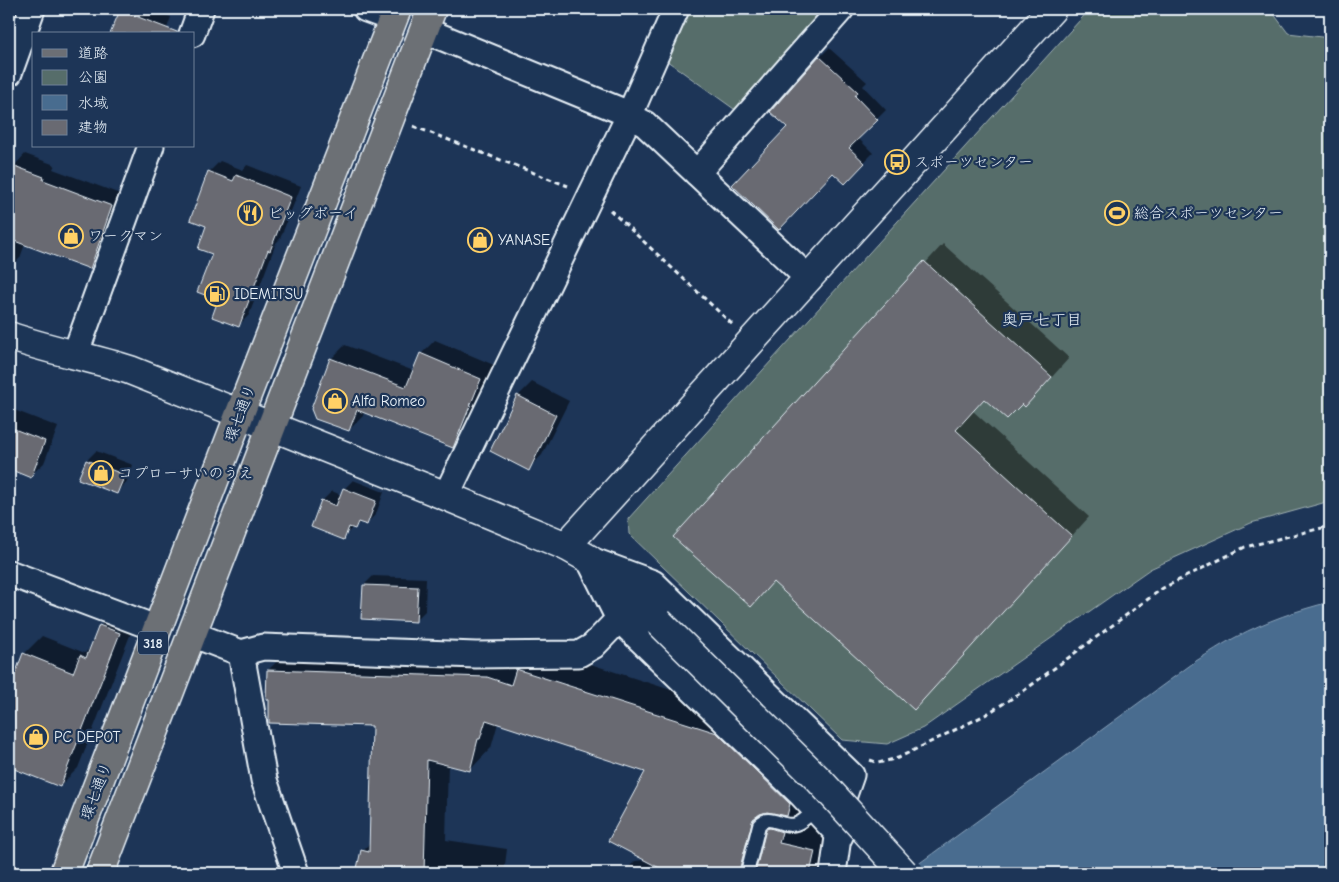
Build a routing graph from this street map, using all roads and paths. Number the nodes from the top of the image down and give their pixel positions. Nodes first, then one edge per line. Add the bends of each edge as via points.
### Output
1 (32, 9) edge
2 (201, 9) edge
3 (366, 9) edge
4 (676, 9) edge
5 (841, 9) edge
6 (1050, 10) edge
7 (395, 14) edge
8 (428, 19) edge
9 (193, 32) edge
10 (9, 73) edge
11 (629, 116) junction
12 (150, 148) edge
13 (697, 173) junction
14 (808, 279) junction
15 (9, 336) edge
16 (75, 355) junction
17 (240, 413) junction
18 (272, 426) junction
19 (446, 496) junction
20 (1330, 526) edge
21 (577, 552) junction
22 (9, 573) edge
23 (619, 619) junction
24 (158, 630) junction
25 (192, 634) junction
26 (241, 653) junction
27 (858, 766) junction
28 (815, 810) junction
29 (840, 836) junction
30 (748, 869) dead end
31 (64, 873) edge
32 (100, 873) edge
33 (296, 873) edge
34 (833, 873) edge
35 (904, 873) edge

1 - 10 street
2 - 9 street
3 - 7 street
4 - 11 street
5 - 13 street
6 - 14 street
7 - 17 main road, 環七通り / 318
8 - 11 street
8 - 18 main road, 318
11 - 13 street via 645,124
11 - 19 street
12 - 16 street
13 - 14 street
14 - 21 street
15 - 16 street
16 - 17 street via 130,370
17 - 18 street
17 - 24 main road, 環七通り / 318
18 - 19 street
18 - 25 main road, 318
19 - 21 street
20 - 27 path via 1245,547 1163,588 1022,692 985,715 898,758
21 - 23 street
21 - 27 street via 653,583
21 - 35 street, bridge via 658,622 820,782
22 - 24 street
23 - 26 street via 593,646 579,654 476,655 263,647
23 - 28 street
24 - 31 main road, 環七通り / 318
25 - 26 street
25 - 32 main road, 318
26 - 33 street via 264,780
27 - 29 street via 844,795
28 - 29 street
28 - 30 lane via 797,824 767,819 758,825
29 - 34 street

